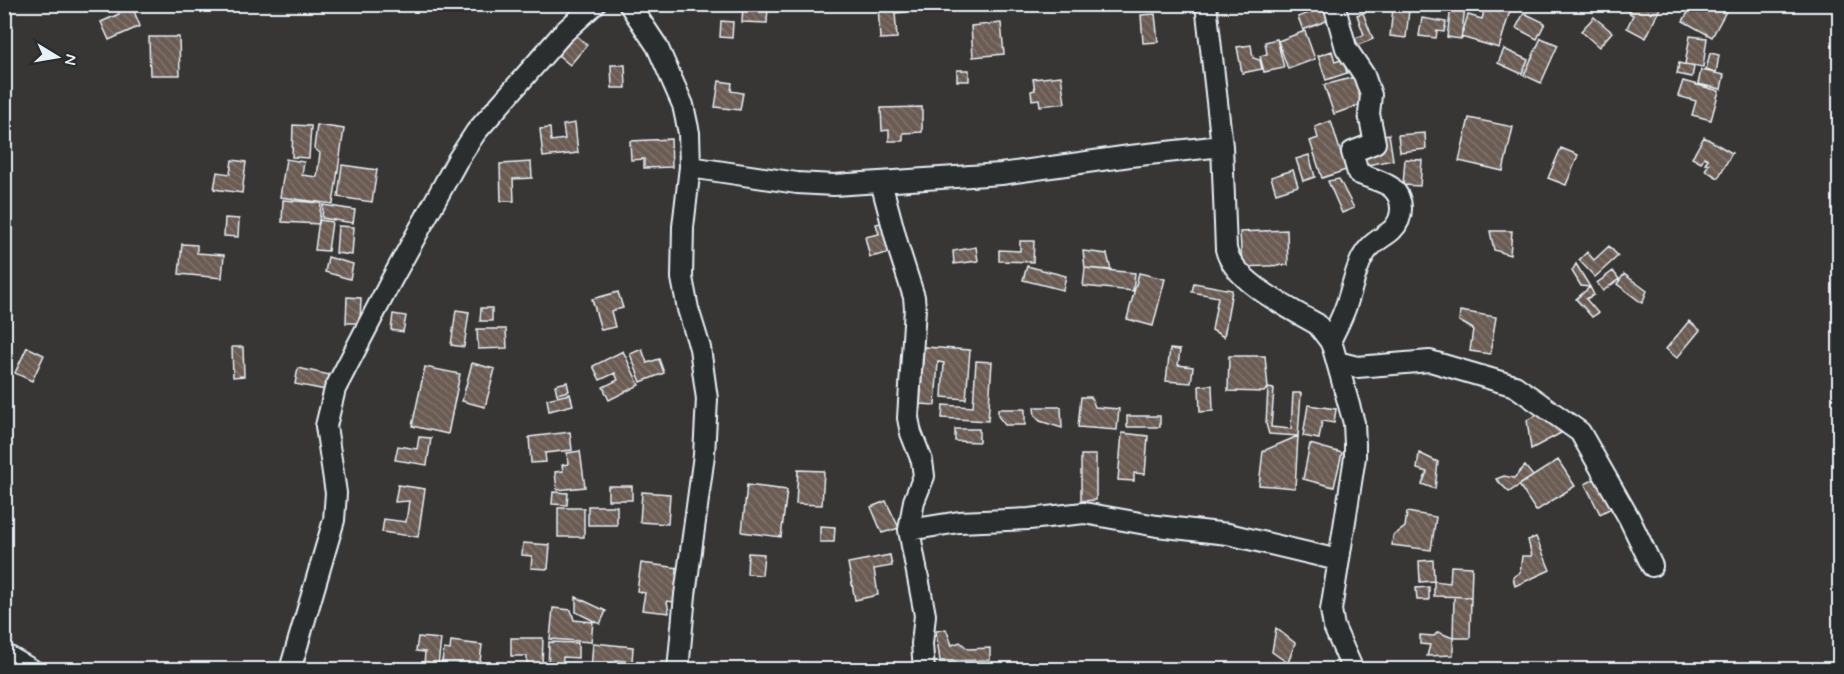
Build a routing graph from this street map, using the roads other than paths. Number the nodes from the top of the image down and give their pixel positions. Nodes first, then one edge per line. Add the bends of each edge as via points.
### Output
1 (595, 4) edge
2 (629, 4) edge
3 (1206, 4) edge
4 (1334, 4) edge
5 (1222, 146) junction
6 (690, 167) junction
7 (881, 182) junction
8 (1330, 341) junction
9 (1336, 362) junction
10 (909, 530) junction
11 (1338, 560) junction
12 (1652, 566) dead end
13 (4, 654) edge
14 (32, 669) edge
15 (290, 669) edge
16 (678, 669) edge
17 (924, 669) edge
18 (1353, 669) edge

1 - 15 street via 563,33 476,132 335,389 326,426 336,493 334,520
2 - 6 street via 657,46 683,105
3 - 5 street
4 - 8 street via 1347,48 1371,95 1369,114 1375,143 1352,152 1358,173 1391,187 1402,209 1392,229 1373,243 1361,260
5 - 7 street via 1001,174
5 - 8 street via 1228,258 1239,273 1270,296 1317,324
6 - 7 street via 797,183
6 - 16 street via 681,278 700,348 706,399 704,454
7 - 10 street via 915,308 908,418 924,476
8 - 9 street
9 - 11 street via 1354,423 1355,444
9 - 12 street via 1357,367 1430,361 1515,386 1580,432
10 - 11 street via 959,522 1084,513 1228,534
10 - 17 street via 925,615
11 - 18 street via 1331,610 1334,627
13 - 14 street

